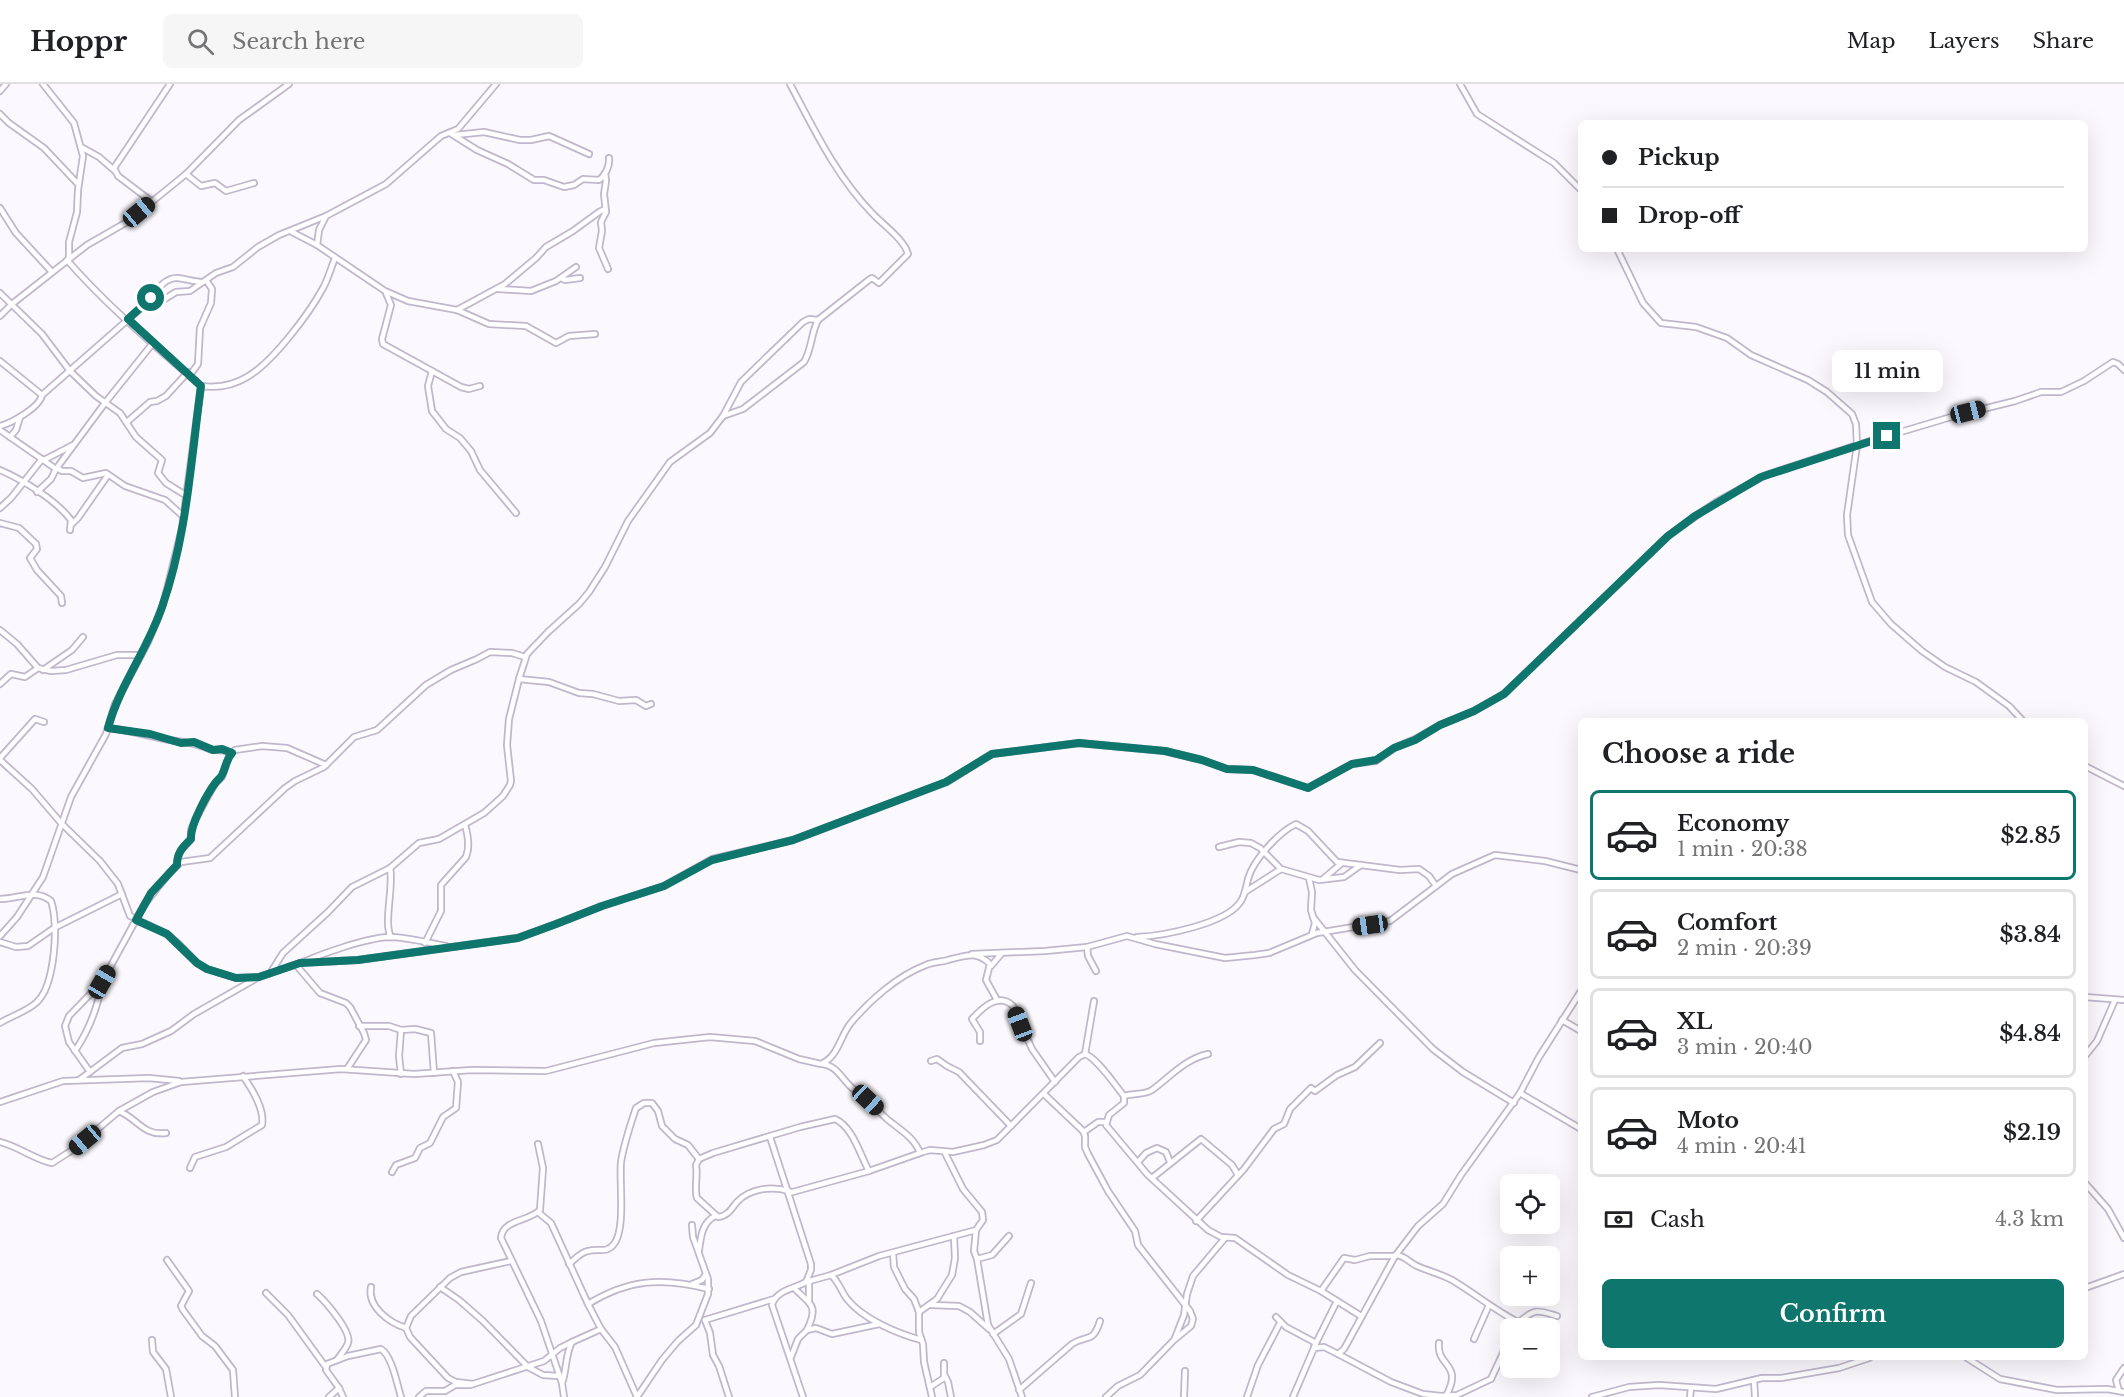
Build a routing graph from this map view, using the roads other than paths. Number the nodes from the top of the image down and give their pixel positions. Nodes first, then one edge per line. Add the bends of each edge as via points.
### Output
1 (6, 84) edge
2 (43, 84) edge
3 (170, 84) edge
4 (289, 84) edge
5 (496, 84) edge
6 (790, 84) edge
7 (1460, 84) edge
8 (0, 91) edge
9 (0, 114) edge
10 (453, 134) junction
11 (81, 147) junction
12 (589, 154) dead end
13 (609, 158) dead end
14 (114, 170) junction
15 (605, 173) junction
16 (186, 174) junction
17 (254, 183) dead end
18 (78, 184) junction
19 (1578, 187) edge
20 (151, 201) junction
21 (0, 208) edge
22 (605, 209) junction
23 (326, 216) junction
24 (291, 231) junction
25 (317, 245) junction
26 (1618, 252) edge
27 (335, 258) junction
28 (68, 260) junction
29 (576, 267) dead end
30 (608, 269) dead end
31 (52, 272) junction
32 (561, 278) junction
33 (580, 278) dead end
34 (204, 281) junction
35 (495, 288) junction
36 (385, 291) junction
37 (0, 293) edge
38 (12, 304) junction
39 (152, 308) dead end
40 (457, 310) junction
41 (0, 316) edge
42 (128, 319) junction
43 (818, 320) junction
44 (596, 334) dead end
45 (153, 343) junction
46 (1, 365) edge
47 (2124, 370) edge
48 (70, 371) junction
49 (432, 371) junction
50 (189, 373) junction
51 (201, 386) junction
52 (480, 386) dead end
53 (42, 395) junction
54 (105, 403) junction
55 (723, 416) junction
56 (20, 417) junction
57 (127, 423) junction
58 (0, 428) edge
59 (10, 437) junction
60 (74, 445) junction
61 (1857, 445) junction
62 (43, 459) junction
63 (57, 468) junction
64 (0, 470) edge
65 (108, 475) junction
66 (23, 482) junction
67 (37, 492) junction
68 (187, 496) junction
69 (1, 505) edge
70 (516, 513) dead end
71 (184, 517) junction
72 (0, 523) edge
73 (72, 524) junction
74 (70, 530) dead end
75 (62, 603) dead end
76 (0, 630) edge
77 (83, 637) dead end
78 (140, 655) junction
79 (525, 657) junction
80 (40, 669) junction
81 (519, 679) junction
82 (0, 684) edge
83 (651, 704) dead end
84 (2020, 718) edge
85 (44, 723) dead end
86 (108, 728) junction
87 (232, 753) junction
88 (0, 759) edge
89 (326, 765) junction
90 (2088, 768) edge
91 (2124, 786) edge
92 (61, 823) junction
93 (465, 825) junction
94 (1219, 847) dead end
95 (1265, 853) junction
96 (1342, 863) junction
97 (177, 865) junction
98 (1361, 865) junction
99 (390, 868) junction
100 (1281, 869) junction
101 (1578, 869) edge
102 (1309, 878) junction
103 (1322, 880) junction
104 (1436, 886) junction
105 (1245, 892) junction
106 (33, 893) junction
107 (122, 894) junction
108 (0, 899) edge
109 (1313, 917) junction
110 (136, 920) junction
111 (54, 928) junction
112 (1326, 932) junction
113 (1312, 934) junction
114 (0, 936) edge
115 (391, 937) junction
116 (1135, 937) junction
117 (0, 942) edge
118 (425, 943) junction
119 (1087, 947) junction
120 (450, 948) junction
121 (1002, 953) junction
122 (972, 954) junction
123 (298, 964) junction
124 (991, 966) junction
125 (1096, 971) dead end
126 (271, 972) junction
127 (259, 977) junction
128 (102, 982) junction
129 (1578, 996) edge
130 (2088, 997) edge
131 (997, 1000) junction
132 (2115, 1000) junction
133 (2124, 1000) edge
134 (1094, 1001) dead end
135 (1562, 1020) junction
136 (0, 1023) edge
137 (359, 1026) junction
138 (1578, 1028) edge
139 (401, 1030) junction
140 (980, 1041) dead end
141 (1380, 1043) dead end
142 (75, 1051) junction
143 (2088, 1052) edge
144 (1085, 1054) junction
145 (1208, 1054) dead end
146 (931, 1061) dead end
147 (821, 1064) junction
148 (347, 1070) junction
149 (453, 1071) junction
150 (90, 1072) junction
151 (434, 1073) junction
152 (401, 1074) junction
153 (243, 1076) junction
154 (79, 1080) junction
155 (181, 1082) junction
156 (1055, 1082) junction
157 (1520, 1093) junction
158 (1044, 1094) junction
159 (1124, 1096) junction
160 (0, 1102) edge
161 (1514, 1103) junction
162 (119, 1111) junction
163 (1106, 1122) junction
164 (1011, 1126) junction
165 (1578, 1127) edge
166 (1084, 1132) junction
167 (166, 1133) dead end
168 (770, 1137) junction
169 (0, 1142) edge
170 (538, 1144) dead end
171 (920, 1153) junction
172 (945, 1153) junction
173 (699, 1159) junction
174 (1138, 1162) junction
175 (1170, 1162) junction
176 (190, 1168) dead end
177 (869, 1171) junction
178 (392, 1172) dead end
179 (783, 1175) junction
180 (1238, 1175) junction
181 (1152, 1178) junction
182 (2088, 1187) edge
183 (775, 1188) junction
184 (789, 1192) junction
185 (539, 1213) junction
186 (715, 1216) junction
187 (1196, 1221) junction
188 (693, 1225) dead end
189 (976, 1230) junction
190 (954, 1236) junction
191 (1010, 1236) dead end
192 (1225, 1238) junction
193 (2124, 1238) edge
194 (699, 1251) junction
195 (894, 1253) junction
196 (1385, 1256) junction
197 (1396, 1256) junction
198 (977, 1259) junction
199 (167, 1260) dead end
200 (511, 1262) junction
201 (569, 1264) junction
202 (1387, 1269) junction
203 (706, 1274) junction
204 (2124, 1274) edge
205 (831, 1275) junction
206 (807, 1282) junction
207 (1031, 1283) dead end
208 (689, 1284) junction
209 (371, 1287) dead end
210 (440, 1287) junction
211 (2088, 1287) edge
212 (709, 1288) junction
213 (794, 1288) junction
214 (1322, 1291) junction
215 (266, 1293) dead end
216 (318, 1294) dead end
217 (774, 1299) junction
218 (809, 1300) junction
219 (1338, 1301) junction
220 (588, 1304) junction
221 (930, 1305) junction
222 (1488, 1305) junction
223 (1187, 1307) junction
224 (919, 1312) junction
225 (1362, 1316) junction
226 (1557, 1316) dead end
227 (1276, 1317) dead end
228 (1506, 1318) edge
229 (1527, 1318) edge
230 (705, 1320) junction
231 (1100, 1321) dead end
232 (698, 1322) junction
233 (1280, 1323) junction
234 (879, 1324) junction
235 (406, 1328) junction
236 (601, 1329) junction
237 (807, 1330) junction
238 (993, 1334) junction
239 (1474, 1339) dead end
240 (152, 1340) dead end
241 (921, 1340) junction
242 (1174, 1340) junction
243 (572, 1342) junction
244 (1439, 1342) dead end
245 (1315, 1345) junction
246 (1338, 1354) junction
247 (553, 1356) junction
248 (791, 1357) junction
249 (337, 1360) junction
250 (1500, 1360) edge
251 (1863, 1360) edge
252 (1970, 1360) edge
253 (944, 1363) dead end
254 (326, 1366) junction
255 (528, 1367) junction
256 (2124, 1368) edge
257 (1185, 1371) dead end
258 (559, 1376) junction
259 (945, 1376) junction
260 (1754, 1380) junction
261 (562, 1383) junction
262 (473, 1384) junction
263 (930, 1387) junction
264 (339, 1388) junction
265 (1691, 1388) junction
266 (1020, 1390) junction
267 (2121, 1392) edge
268 (1446, 1396) edge
269 (1458, 1396) edge
270 (171, 1397) edge
271 (235, 1397) edge
272 (329, 1397) edge
273 (343, 1397) edge
274 (401, 1397) edge
275 (419, 1397) edge
276 (564, 1397) edge
277 (639, 1397) edge
278 (729, 1397) edge
279 (802, 1397) edge
280 (932, 1397) edge
281 (951, 1397) edge
282 (1022, 1397) edge
283 (1106, 1397) edge
284 (1184, 1397) edge
285 (1247, 1397) edge
286 (1293, 1397) edge
287 (1592, 1397) edge
288 (1690, 1397) edge
289 (1755, 1397) edge

1 - 8 street
2 - 11 street via 74,123
3 - 14 street
4 - 16 street via 229,129
5 - 10 street
6 - 43 street via 838,172 909,253 879,283 870,279
7 - 19 street via 1477,114 1554,163
9 - 18 street via 44,147
10 - 12 street via 484,132 520,140 549,136
10 - 15 street via 534,180 569,187 583,179 599,180
10 - 23 street via 441,136 386,184
11 - 14 street
11 - 18 street
13 - 15 street
14 - 20 street
15 - 22 street
16 - 17 street via 201,186 215,183 226,191
16 - 20 street
18 - 28 street
20 - 28 street
21 - 31 street
22 - 30 street via 599,248
22 - 35 street via 554,241 511,280
23 - 24 street
23 - 25 street
24 - 25 street
24 - 34 street
25 - 27 street
26 - 61 street via 1643,303 1661,323 1689,326 1727,338 1751,355 1813,383 1852,414
27 - 36 street
27 - 51 street via 324,286 293,333 255,372 228,385
28 - 31 street
28 - 42 street
29 - 32 street
31 - 38 street
32 - 33 street
32 - 35 street via 525,292
34 - 39 street via 190,291 176,292
34 - 42 street via 169,279
34 - 50 street via 212,289 211,303 200,328 198,364
35 - 40 street
36 - 40 street via 408,301
36 - 49 street via 391,305 382,342
37 - 38 street
38 - 41 street
38 - 48 street via 42,333
40 - 44 street via 489,324 526,326 556,343 569,336
42 - 45 street
42 - 48 street
43 - 55 street via 803,322 747,375
43 - 55 street via 804,362 743,409
45 - 50 street
45 - 54 street
46 - 53 street
47 - 61 street via 2113,362 2061,392 2041,392
48 - 53 street
48 - 54 street
49 - 52 street via 465,388
49 - 70 street via 428,386 432,411 471,451 480,470
50 - 51 street
50 - 57 street via 166,396 150,402
51 - 68 street
53 - 56 street
54 - 57 street
54 - 60 street
55 - 79 street via 705,438 670,462 628,521 589,592
56 - 58 street
56 - 59 street
57 - 68 street via 136,437 162,460 159,476
58 - 59 street
59 - 62 street
60 - 62 street
60 - 63 street
61 - 84 street via 1848,535 1872,602 1922,651 1976,682
61 - 120 street via 1761,477 1716,502 1668,536 1504,694 1376,760 1352,764 1312,787 1165,751 1079,743 992,754 946,782 793,840 712,860 664,886 518,938
62 - 63 street
62 - 66 street
63 - 65 street via 83,478
63 - 67 street
64 - 66 street
65 - 71 street via 124,486 165,500
65 - 73 street
66 - 67 street
66 - 69 street
67 - 73 street via 56,503
68 - 71 street
71 - 78 street via 163,605
72 - 75 street via 19,528 36,544 30,558 61,596
73 - 74 street
76 - 80 street
77 - 80 street via 72,650
78 - 80 street via 117,655 57,672
78 - 86 street via 115,704
79 - 81 street
79 - 89 street via 490,652 451,670 426,684 377,730 354,737
80 - 82 street via 25,676 12,674
81 - 83 street via 549,682 615,701
81 - 93 street via 507,733 510,785 496,803
85 - 88 street via 35,719
86 - 87 street via 181,743 194,742
86 - 92 street
87 - 89 street via 262,746 287,748
87 - 97 street via 195,820 191,839 180,850
88 - 92 street
89 - 97 street via 285,788 210,858 186,860
90 - 91 street
92 - 106 street via 50,861
92 - 107 street via 100,861
93 - 99 street via 439,839 419,843
93 - 118 street via 468,852 441,885 441,911
94 - 95 street via 1245,842
95 - 96 street via 1281,833 1296,824
95 - 100 street
95 - 105 street via 1251,872
96 - 98 street
96 - 103 street
97 - 110 street via 151,893
98 - 103 street via 1344,877
98 - 104 street via 1419,869
99 - 115 street via 387,923
99 - 126 street via 352,887 283,953
100 - 102 street
100 - 105 street
101 - 104 street via 1495,855 1456,871
102 - 103 street
102 - 109 street
104 - 112 street via 1390,921
105 - 116 street via 1230,912 1202,925
106 - 108 street
106 - 111 street via 51,901
106 - 114 street
107 - 110 street via 128,913
107 - 111 street
109 - 112 street
109 - 113 street
110 - 127 street via 167,934 207,969 236,978
110 - 128 street
111 - 117 street via 27,946
111 - 136 street via 51,975 40,1000
112 - 113 street
112 - 161 street via 1355,970 1433,1049
113 - 116 street via 1269,952 1225,958
115 - 118 street
115 - 123 street via 321,954
116 - 119 street
118 - 120 street
119 - 121 street
119 - 125 street
120 - 123 street
121 - 122 street
121 - 124 street
122 - 124 street
122 - 147 street via 926,964 901,978 858,1015 830,1059
123 - 126 street
123 - 137 street via 320,993 346,1003
124 - 131 street via 986,980
126 - 127 street
127 - 150 street via 171,1031 122,1048
128 - 142 street via 89,1027
128 - 142 street via 65,1022
129 - 135 street
130 - 132 street
131 - 140 street via 972,1019 980,1032
131 - 156 street via 1004,999 1013,1006 1032,1049
132 - 133 street
132 - 143 street
134 - 144 street
135 - 138 street
135 - 157 street
137 - 139 street
137 - 148 street via 366,1040
139 - 151 street via 432,1033
139 - 152 street
141 - 180 street via 1354,1067 1315,1091 1308,1090 1290,1109 1284,1124 1275,1128
142 - 150 street
144 - 156 street
144 - 159 street
145 - 159 street via 1192,1059 1149,1092
146 - 164 street via 937,1059 959,1072
147 - 149 street via 755,1041 711,1037 654,1042 546,1071
147 - 171 street via 832,1066 854,1091 913,1140
148 - 152 street
148 - 153 street
149 - 151 street
149 - 178 street via 458,1082 456,1108 442,1117 430,1143 420,1148 415,1158 396,1165
150 - 154 street
151 - 152 street
153 - 155 street
153 - 176 street via 260,1110 262,1125 226,1147 195,1156
154 - 155 street via 150,1078
154 - 160 street via 44,1086
155 - 162 street
156 - 158 street
157 - 161 street
157 - 165 street
158 - 164 street
158 - 166 street
159 - 163 street via 1124,1103
161 - 197 street via 1443,1204 1418,1226
162 - 167 street via 146,1131
162 - 169 street via 52,1162
163 - 166 street via 1098,1122
163 - 174 street
164 - 172 street via 989,1144
166 - 223 street via 1088,1154 1135,1231 1138,1245
168 - 173 street
168 - 177 street via 836,1119 843,1123
168 - 179 street
170 - 185 street via 543,1168
171 - 172 street
171 - 177 street
172 - 189 street via 963,1188 982,1212 983,1220
173 - 186 street via 696,1194
173 - 201 street via 688,1145 662,1126 652,1103 640,1104 625,1141 617,1239 608,1250 588,1251
174 - 175 street via 1157,1148 1166,1152
174 - 181 street
175 - 180 street via 1202,1139
175 - 181 street
177 - 184 street
179 - 183 street
179 - 184 street
180 - 187 street
181 - 187 street
182 - 193 street via 2108,1209
183 - 184 street
183 - 186 street via 751,1193 727,1214
184 - 206 street via 809,1255 811,1270
185 - 200 street via 502,1230 501,1238
185 - 201 street via 551,1222
186 - 194 street via 706,1222
187 - 192 street
188 - 194 street
189 - 190 street
189 - 198 street
190 - 195 street
190 - 221 street via 952,1275
191 - 198 street via 992,1255
192 - 214 street via 1235,1238 1288,1275
192 - 223 street via 1193,1276
194 - 203 street
195 - 205 street
195 - 224 street via 894,1267
196 - 197 street
196 - 202 street
196 - 214 street via 1344,1258
197 - 202 street
197 - 222 street via 1404,1256 1417,1266 1450,1279
198 - 238 street
199 - 271 street via 189,1291 183,1310 233,1370
200 - 210 street via 461,1272
200 - 247 street via 535,1305
201 - 220 street
202 - 225 street
203 - 208 street via 702,1280
203 - 212 street
204 - 211 street
205 - 206 street
205 - 234 street via 851,1303
206 - 213 street
206 - 218 street
207 - 238 street via 1021,1314
208 - 212 street
208 - 220 street via 636,1283
209 - 235 street via 369,1293 377,1309
210 - 235 street via 411,1316
210 - 255 street via 483,1321
212 - 232 street
213 - 217 street
213 - 218 street
214 - 219 street
215 - 254 street via 288,1315
216 - 249 street via 334,1310 348,1336
217 - 230 street
217 - 248 street via 772,1305
218 - 237 street via 813,1314
219 - 225 street
219 - 245 street
220 - 236 street
221 - 224 street
221 - 238 street via 953,1304 963,1308
222 - 228 street
222 - 239 street
223 - 242 street
223 - 242 street via 1193,1324
224 - 241 street
225 - 246 street
226 - 229 street via 1540,1310
227 - 233 street
230 - 232 street
230 - 278 street
231 - 266 street via 1094,1335 1072,1344
232 - 277 street via 659,1364
233 - 245 street
233 - 285 street
234 - 237 street via 832,1334 816,1328
234 - 241 street
235 - 262 street via 448,1378
236 - 243 street
236 - 277 street via 615,1347
237 - 248 street via 798,1339
238 - 266 street via 1009,1359
240 - 270 street via 153,1352 166,1369
241 - 263 street
242 - 283 street via 1140,1375
243 - 247 street
243 - 261 street
244 - 268 street via 1440,1354 1453,1374
245 - 246 street
245 - 286 street
246 - 268 street via 1415,1392
247 - 255 street
247 - 258 street
248 - 279 street
249 - 254 street
249 - 274 street via 384,1350
250 - 269 street via 1491,1379
251 - 260 street via 1801,1375
252 - 267 street via 2000,1378 2057,1390
253 - 259 street
254 - 264 street
255 - 258 street via 543,1375
255 - 262 street
256 - 267 street via 2116,1380
257 - 284 street
258 - 261 street
259 - 263 street
259 - 281 street
260 - 265 street via 1716,1389
260 - 289 street
261 - 276 street
262 - 275 street via 426,1391
263 - 280 street
264 - 272 street
264 - 273 street
265 - 287 street via 1629,1386
265 - 288 street
266 - 282 street
268 - 269 street

